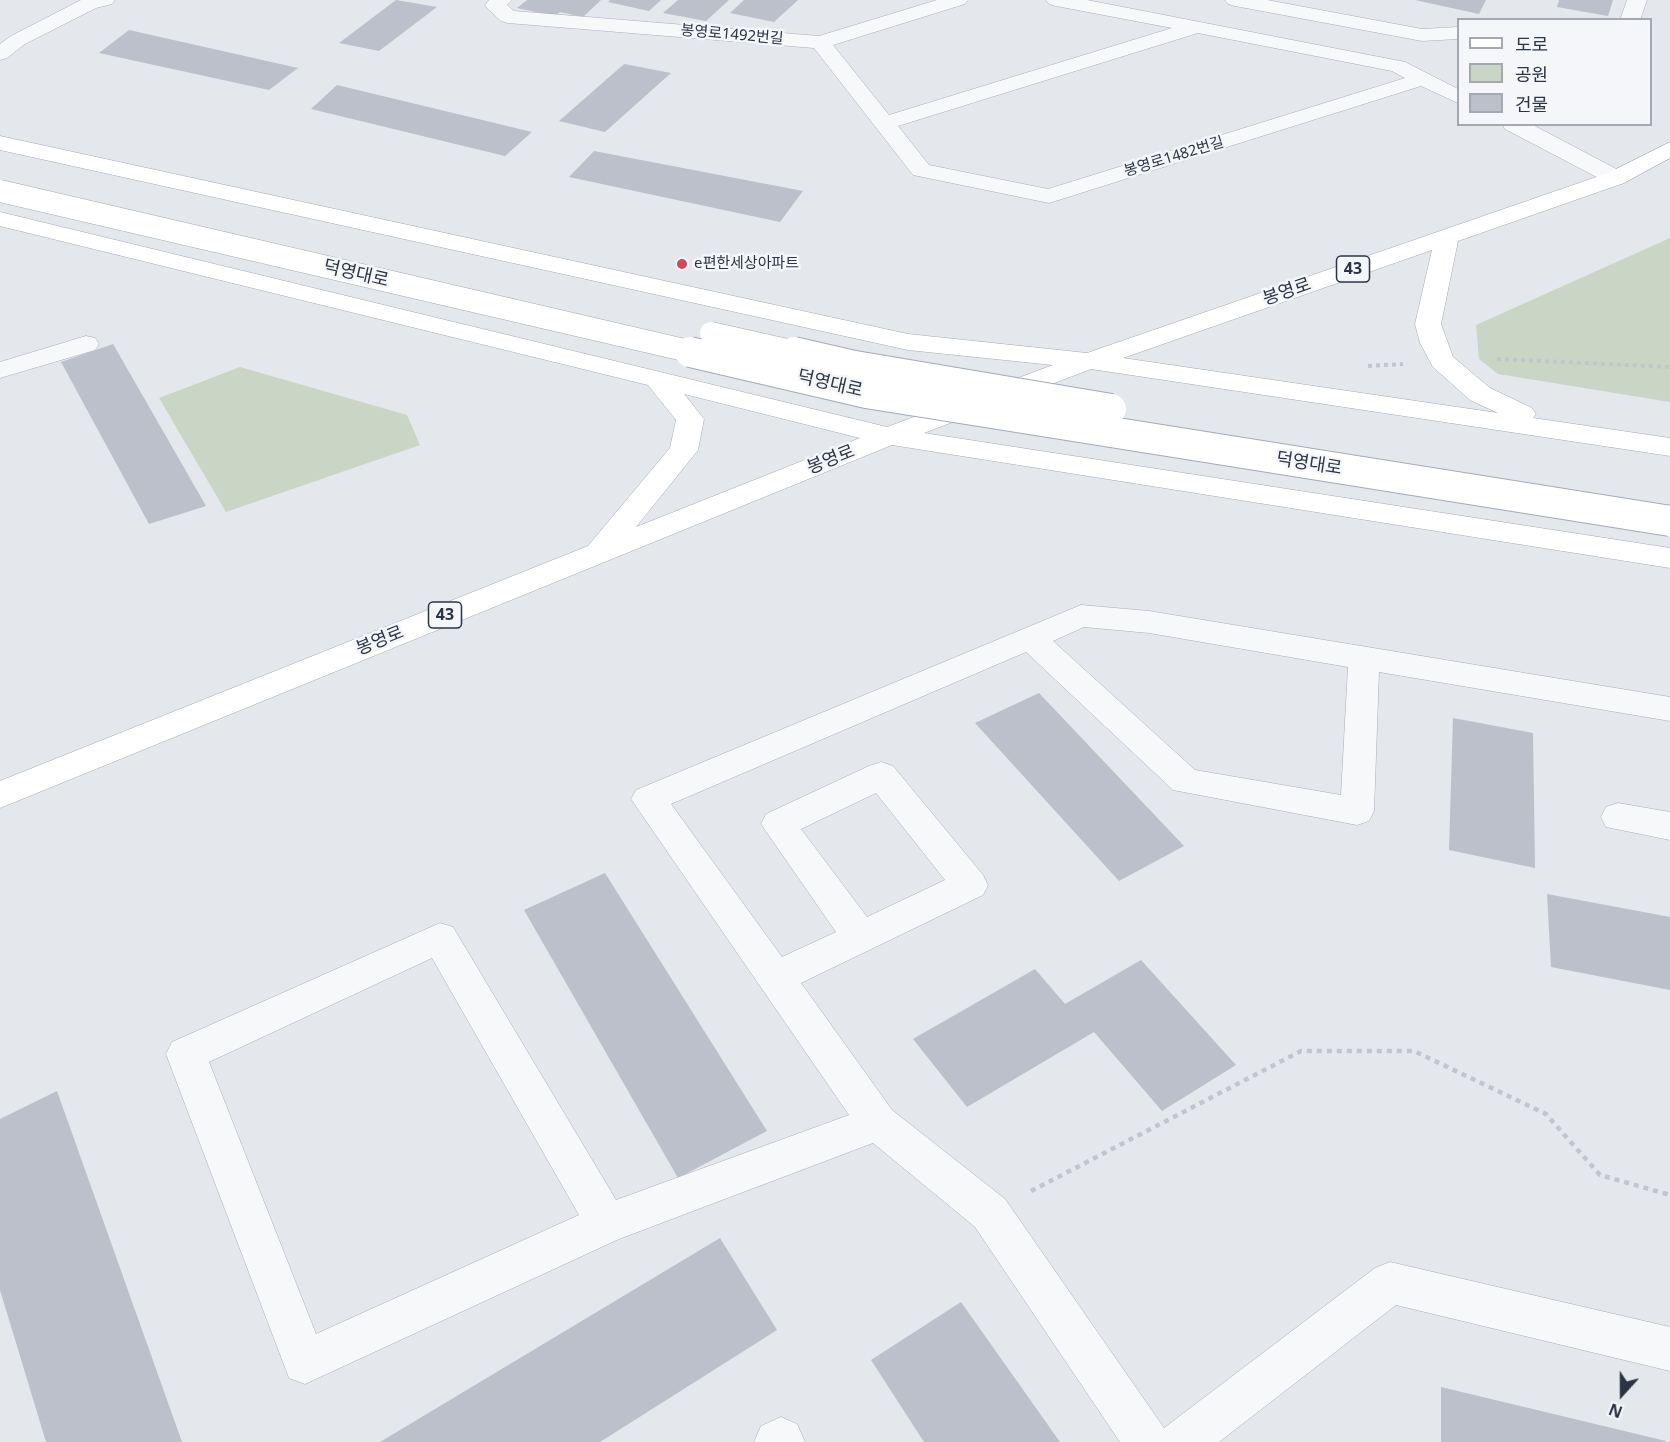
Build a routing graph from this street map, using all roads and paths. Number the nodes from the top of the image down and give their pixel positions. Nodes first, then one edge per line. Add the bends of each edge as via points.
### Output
1 (105, 0) edge
2 (502, 0) edge
3 (958, 0) edge
4 (1056, 0) edge
5 (1221, 0) edge
6 (1235, 0) edge
7 (1637, 0) edge
8 (1631, 18) edge
9 (1201, 28) junction
10 (1457, 33) edge
11 (820, 42) junction
12 (0, 54) edge
13 (1423, 79) junction
14 (1457, 96) edge
15 (884, 124) junction
16 (1517, 126) edge
17 (0, 143) edge
18 (1670, 149) edge
19 (1670, 158) edge
20 (1641, 164) junction
21 (0, 170) edge
22 (1617, 178) junction
23 (0, 191) edge
24 (0, 219) edge
25 (1447, 237) junction
26 (86, 344) dead end
27 (1491, 359) dead end
28 (1089, 361) junction
29 (1406, 364) dead end
30 (1365, 366) dead end
31 (1670, 367) edge
32 (0, 370) edge
33 (657, 379) junction
34 (1553, 429) junction
35 (889, 436) junction
36 (1670, 447) edge
37 (1670, 499) edge
38 (1670, 521) edge
39 (598, 554) junction
40 (1670, 558) edge
41 (1030, 638) junction
42 (1364, 658) junction
43 (1670, 709) edge
44 (0, 795) edge
45 (1618, 817) dead end
46 (1670, 826) edge
47 (860, 937) junction
48 (775, 978) junction
49 (878, 1122) junction
50 (1670, 1195) edge
51 (990, 1212) junction
52 (607, 1223) junction
53 (1670, 1349) edge
54 (777, 1442) edge
55 (782, 1442) edge
56 (1147, 1442) edge
57 (1182, 1442) edge

1 - 12 street via 90,3 18,40
2 - 11 street, 봉영로1492번길 via 495,5 508,17
3 - 11 street
4 - 9 street
5 - 9 street
6 - 10 street via 1422,34
7 - 8 street
9 - 13 street via 1398,66
9 - 15 street
11 - 15 street
13 - 14 street
13 - 15 street, 봉영로1482번길 via 1048,196 921,170
16 - 22 street
17 - 28 main road via 908,342
18 - 20 main road, 봉영로 / 43
19 - 20 main road
20 - 22 main road, 봉영로 / 43
21 - 37 main road, 덕영대로, bridge via 855,366 1496,474
22 - 25 main road, 봉영로 / 43
23 - 38 main road, 덕영대로, bridge via 866,393
24 - 33 main road
25 - 28 main road, 봉영로 / 43
25 - 34 main road via 1428,324 1442,361 1480,394
26 - 32 street
27 - 31 path
28 - 34 main road
28 - 35 main road, 봉영로 / 43
29 - 30 path
33 - 35 main road
33 - 39 main road via 690,419 684,450
34 - 36 main road
35 - 39 main road, 봉영로 / 43
35 - 40 main road
39 - 44 main road, 봉영로 / 43
41 - 42 street via 1081,616 1149,622
41 - 42 street via 1185,781 1357,812
41 - 48 street via 648,799
42 - 43 street
45 - 46 street
47 - 47 street via 970,885 880,776 778,824
47 - 48 street
48 - 49 street
49 - 51 street
49 - 52 street
50 - 51 path via 1600,1175 1546,1114 1414,1051 1301,1051
51 - 56 street
52 - 52 street via 305,1362 186,1054 440,938
53 - 57 street via 1390,1283
54 - 55 street

